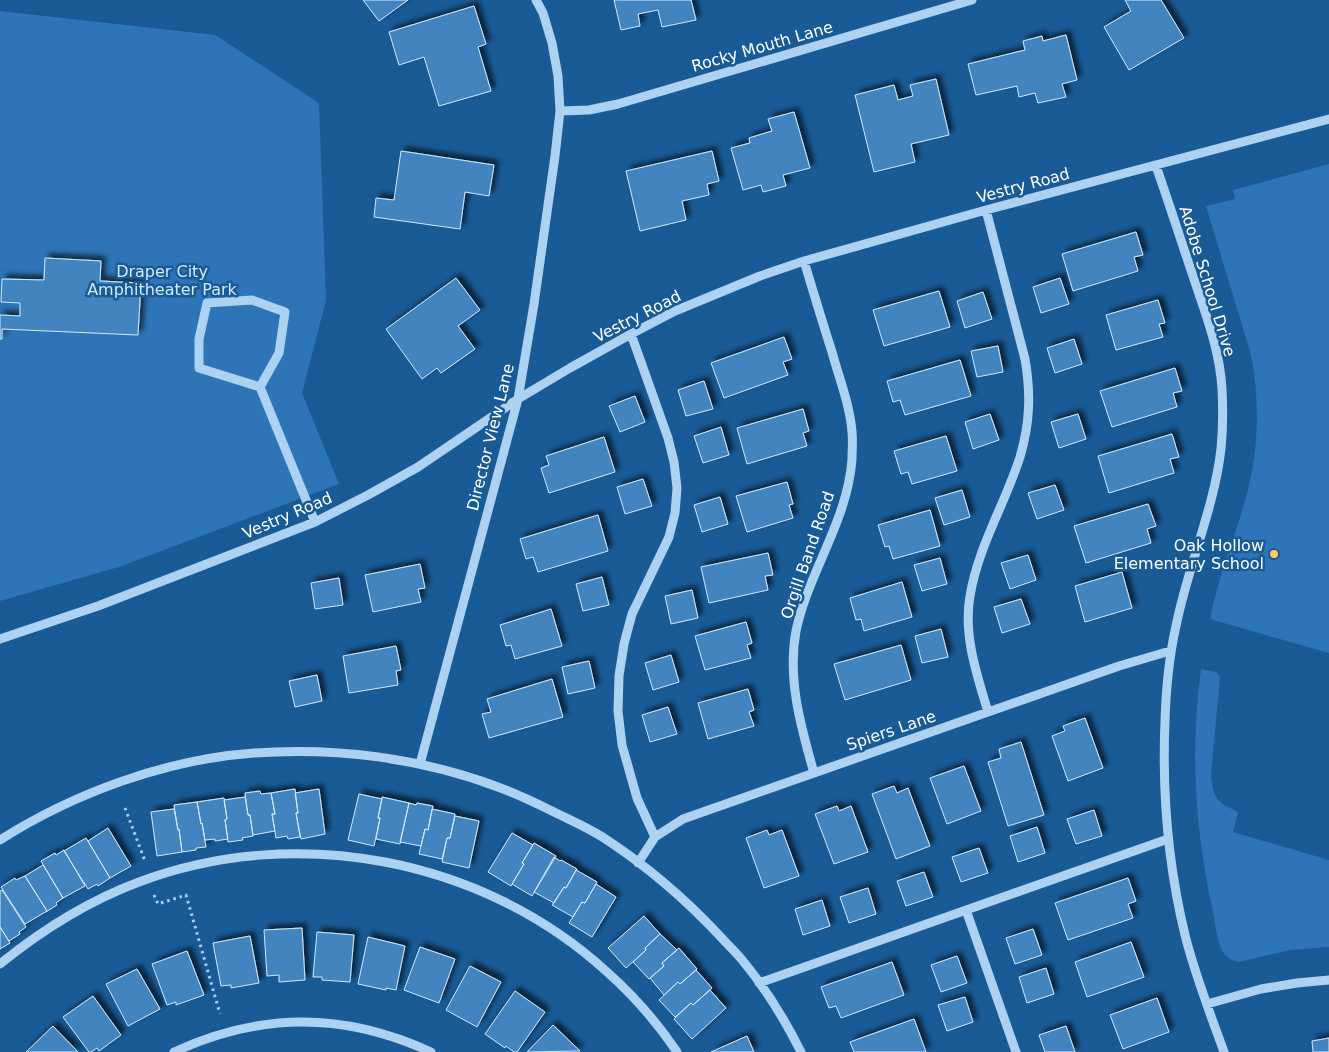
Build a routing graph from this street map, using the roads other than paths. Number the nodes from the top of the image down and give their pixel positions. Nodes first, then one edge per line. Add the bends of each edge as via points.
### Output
1 (536, 0) edge
2 (972, 0) edge
3 (560, 112) junction
4 (1329, 119) edge
5 (1156, 166) junction
6 (986, 210) junction
7 (804, 261) junction
8 (631, 334) junction
9 (260, 386) junction
10 (518, 399) junction
11 (315, 522) junction
12 (0, 639) edge
13 (1170, 652) junction
14 (988, 712) junction
15 (420, 764) junction
16 (814, 773) junction
17 (655, 837) junction
18 (1168, 839) junction
19 (0, 840) edge
20 (638, 863) junction
21 (966, 910) junction
22 (0, 964) edge
23 (1329, 980) edge
24 (759, 983) junction
25 (1207, 1004) junction
26 (174, 1052) edge
27 (431, 1052) edge
28 (677, 1052) edge
29 (801, 1052) edge
30 (1016, 1052) edge
31 (1224, 1052) edge

1 - 3 street, Director View Lane via 552,43
2 - 3 street, Rocky Mouth Lane via 618,104
3 - 10 street, Director View Lane
4 - 5 street, Vestry Road
5 - 6 street, Vestry Road
5 - 13 street, Adobe School Drive via 1211,329 1222,388 1221,449 1216,478
6 - 7 street, Vestry Road
6 - 14 street via 1029,383 1029,408 1020,457 981,554 970,597 970,641
7 - 8 street, Vestry Road via 675,311
7 - 16 street, Orgill Band Road via 847,403 852,432 852,461 839,516 804,606 793,658 799,712
8 - 10 street, Vestry Road
8 - 17 street via 668,438 677,488 669,537 632,614 619,676 618,711 622,745 637,798
9 - 9 street via 199,368 199,339 206,304 252,300 285,312 279,353
9 - 11 street
10 - 11 street, Vestry Road via 418,467
10 - 15 street, Director View Lane
11 - 12 street, Vestry Road via 98,606
13 - 14 street, Spiers Lane via 1119,666
13 - 18 street, Adobe School Drive via 1164,747
14 - 16 street, Spiers Lane
15 - 19 street via 307,751 253,753 201,760 152,771 105,787 18,828
15 - 20 street via 499,787 606,840
16 - 17 street, Spiers Lane via 683,819
17 - 20 street, Spiers Lane
18 - 21 street
18 - 25 street, Adobe School Drive via 1185,934
20 - 24 street via 684,899 743,961
21 - 24 street
21 - 30 street
22 - 28 street via 61,919 150,878 232,858 305,853 346,856 387,862 466,885 540,921 606,970 662,1030
23 - 25 street via 1261,990
24 - 29 street
25 - 31 street, Adobe School Drive
26 - 27 street via 225,1032 285,1022 317,1022 380,1032

